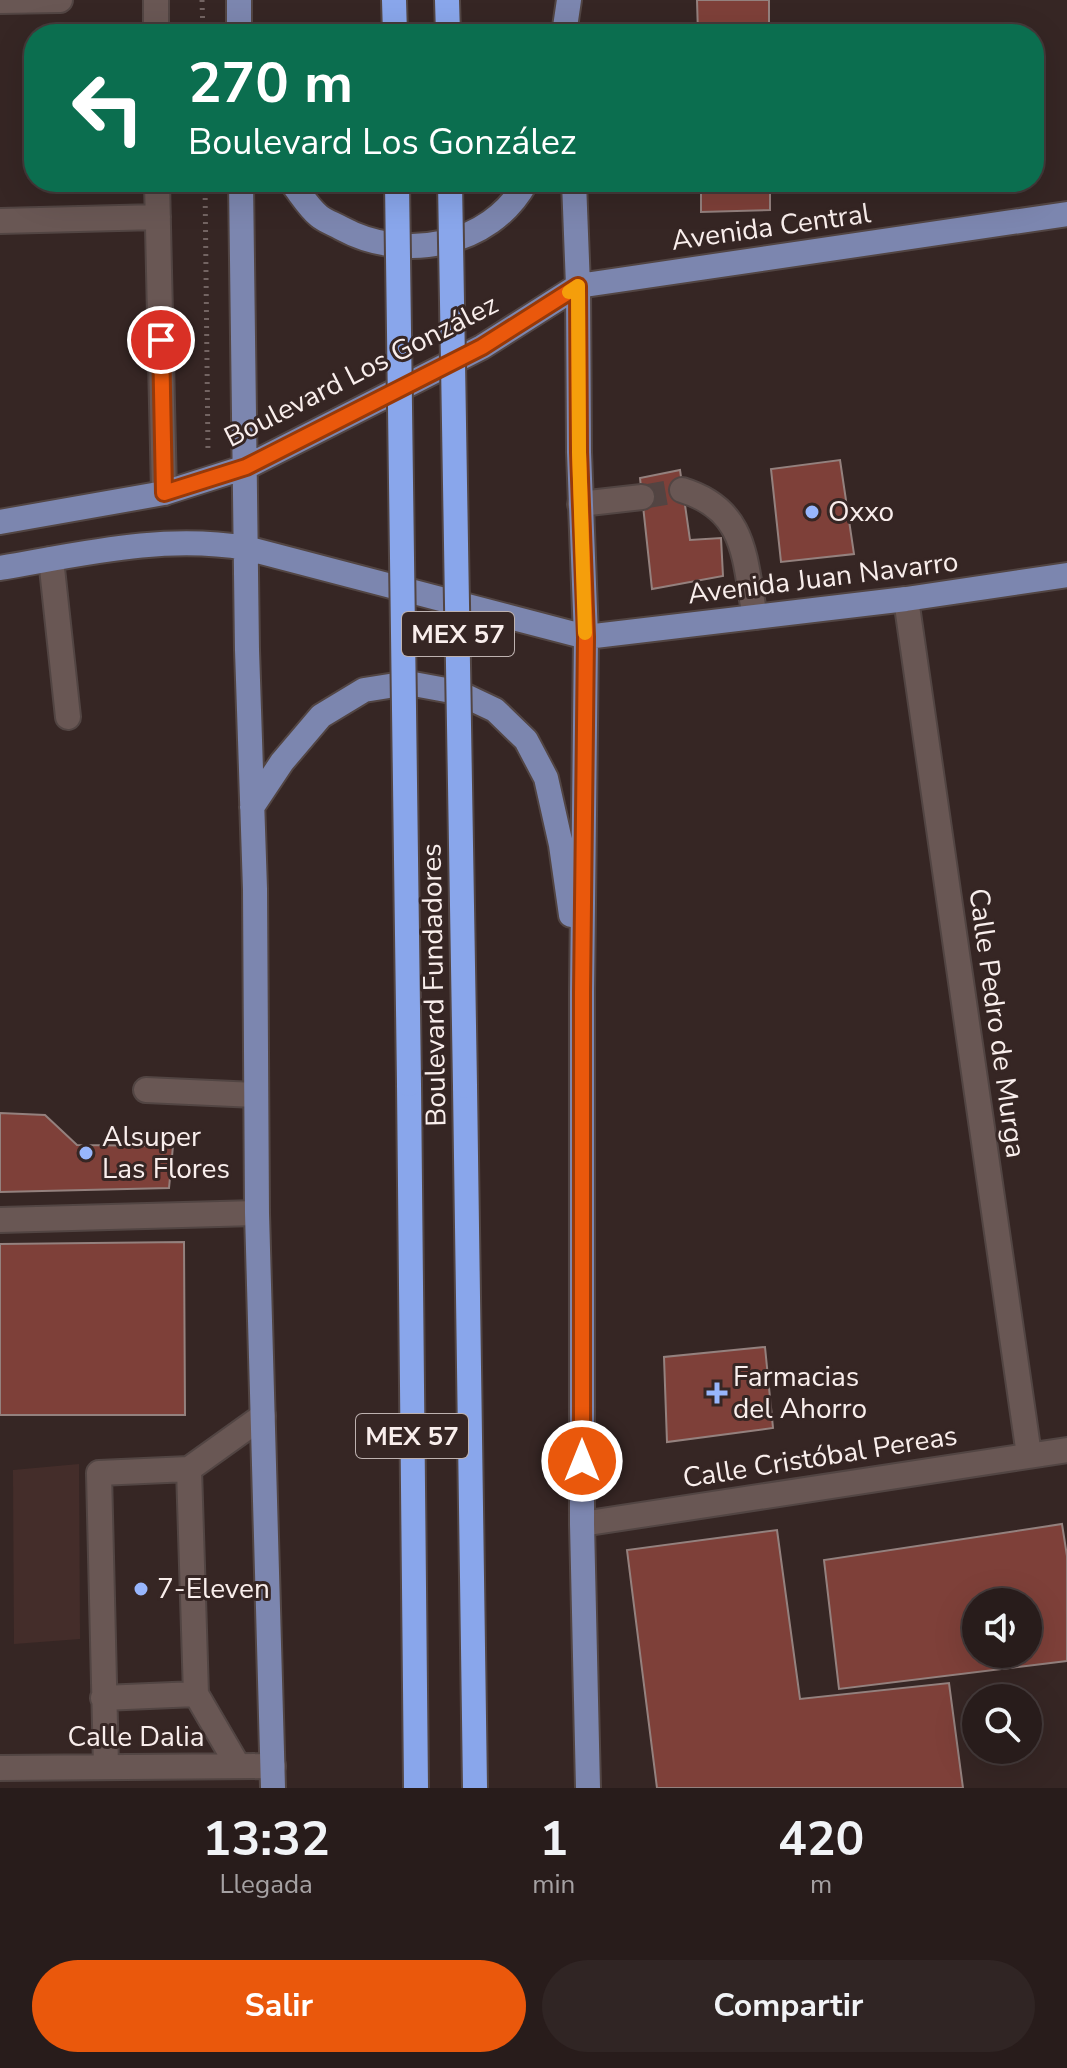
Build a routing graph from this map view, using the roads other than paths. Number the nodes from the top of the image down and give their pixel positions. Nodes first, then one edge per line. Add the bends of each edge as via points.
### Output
1 (60, 0) edge
2 (156, 0) edge
3 (394, 0) edge
4 (447, 0) edge
5 (570, 0) edge
6 (0, 1) edge
7 (239, 2) edge
8 (156, 24) edge
9 (239, 24) edge
10 (244, 24) edge
11 (395, 24) edge
12 (448, 24) edge
13 (566, 24) edge
14 (570, 24) edge
15 (157, 192) edge
16 (241, 192) edge
17 (299, 192) edge
18 (397, 192) edge
19 (450, 192) edge
20 (520, 192) edge
21 (574, 192) edge
22 (1067, 214) edge
23 (158, 217) junction
24 (0, 221) edge
25 (578, 286) junction
26 (246, 467) junction
27 (682, 490) tunnel mouth
28 (164, 493) junction
29 (642, 497) tunnel mouth
30 (580, 504) junction
31 (0, 522) edge
32 (246, 548) junction
33 (51, 559) junction
34 (0, 568) edge
35 (1067, 575) edge
36 (906, 599) junction
37 (755, 617) junction
38 (586, 637) junction
39 (68, 717) dead end
40 (252, 807) junction
41 (582, 992) junction
42 (146, 1090) dead end
43 (255, 1095) junction
44 (257, 1213) junction
45 (0, 1220) edge
46 (263, 1416) junction
47 (1067, 1450) edge
48 (1029, 1455) junction
49 (189, 1469) junction
50 (582, 1524) junction
51 (196, 1694) junction
52 (103, 1698) junction
53 (106, 1766) junction
54 (238, 1766) junction
55 (0, 1768) edge
56 (273, 1777) edge
57 (416, 1788) edge
58 (475, 1788) edge
59 (588, 1788) edge

1 - 6 street
2 - 8 street
3 - 11 highway
4 - 12 highway
5 - 13 main road
5 - 14 main road
7 - 9 main road
7 - 10 main road
15 - 23 street
16 - 26 main road
17 - 20 main road via 319,216 357,236 401,247 445,244 481,229
18 - 57 highway, Boulevard Fundadores / MEX 57, bridge
19 - 58 highway, Boulevard Fundadores / MEX 57, bridge
21 - 25 main road
22 - 25 main road, Avenida Central
23 - 24 street
23 - 28 street
25 - 26 main road, Boulevard Los González via 482,347
25 - 30 main road
26 - 28 main road, Boulevard Los González
26 - 32 main road
27 - 37 street via 730,518 741,543
28 - 31 main road, Boulevard Los González
29 - 30 street
30 - 38 main road
32 - 33 main road via 194,542 140,544
32 - 38 main road
32 - 40 main road
33 - 34 main road
33 - 39 street
35 - 36 main road, Avenida Juan Navarro
36 - 37 main road, Avenida Juan Navarro
36 - 48 street, Calle Pedro de Murga
37 - 38 main road, Avenida Juan Navarro
38 - 41 main road
40 - 41 main road via 321,716 364,690 408,683 457,692 495,710 526,740 546,778
40 - 43 main road
41 - 50 main road
42 - 43 street
43 - 44 main road
44 - 45 street
44 - 46 main road
46 - 49 street
46 - 56 main road
47 - 48 street, Calle Cristóbal Pereas
48 - 50 street, Calle Cristóbal Pereas
49 - 51 street
49 - 52 street via 99,1473
50 - 59 main road
51 - 52 street
51 - 54 street
52 - 53 street
53 - 54 street, Calle Dalia
53 - 55 street, Calle Dalia
54 - 56 street, Calle Dalia

